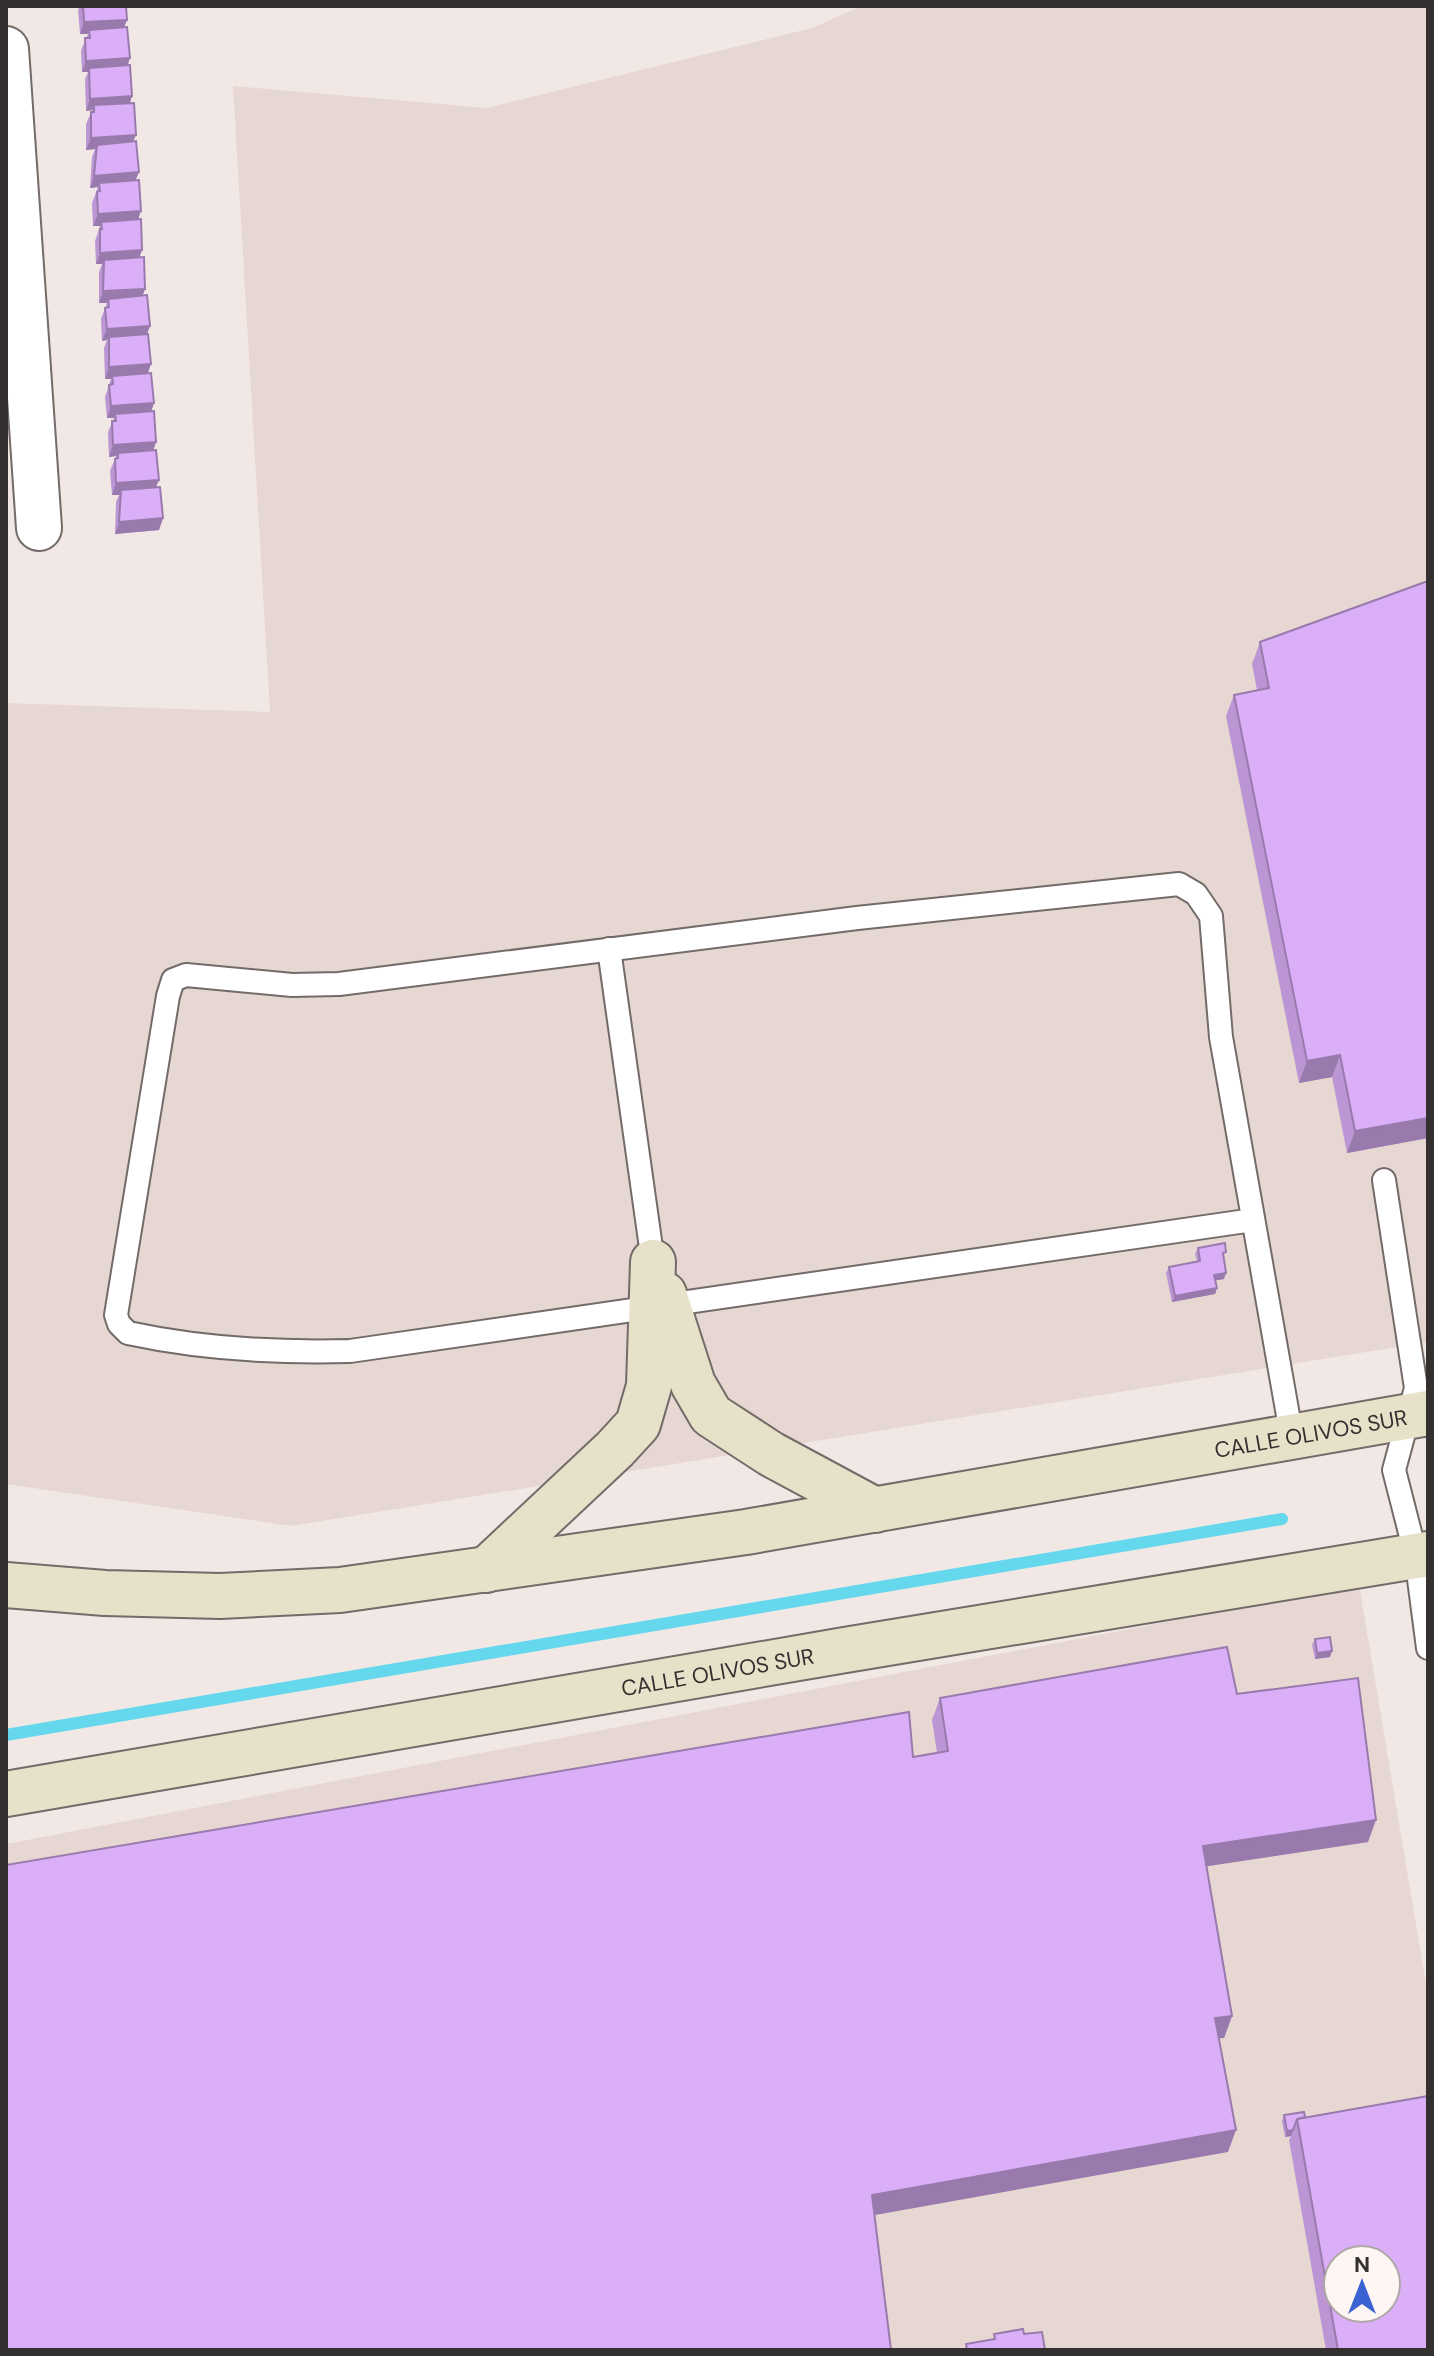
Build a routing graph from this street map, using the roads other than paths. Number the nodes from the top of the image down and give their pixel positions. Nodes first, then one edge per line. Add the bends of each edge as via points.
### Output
1 (6, 49) edge
2 (39, 528) dead end
3 (609, 949) junction
4 (1384, 1180) dead end
5 (1253, 1220) junction
6 (653, 1262) joint
7 (660, 1304) junction
8 (711, 1415) junction
9 (1418, 1415) edge
10 (638, 1424) junction
11 (1292, 1438) junction
12 (875, 1510) junction
13 (1422, 1555) edge
14 (486, 1570) junction
15 (6, 1585) edge
16 (1428, 1648) edge
17 (6, 1794) edge

1 - 2 street
3 - 5 lane via 1179,884 1196,894 1211,916 1221,1037
3 - 6 lane
3 - 7 lane via 339,984 186,975 173,980 116,1315 128,1333 279,1353 350,1351
4 - 9 lane
5 - 7 lane
5 - 11 lane
6 - 7 main road
7 - 8 main road
7 - 10 main road
8 - 10 main road via 662,1417
8 - 12 main road
9 - 11 main road, CALLE OLIVOS SUR
9 - 13 lane via 1394,1470
10 - 14 main road
11 - 12 main road, CALLE OLIVOS SUR
12 - 14 main road, CALLE OLIVOS SUR
13 - 16 lane
13 - 17 main road, CALLE OLIVOS SUR
14 - 15 main road, CALLE OLIVOS SUR via 340,1590 220,1596

